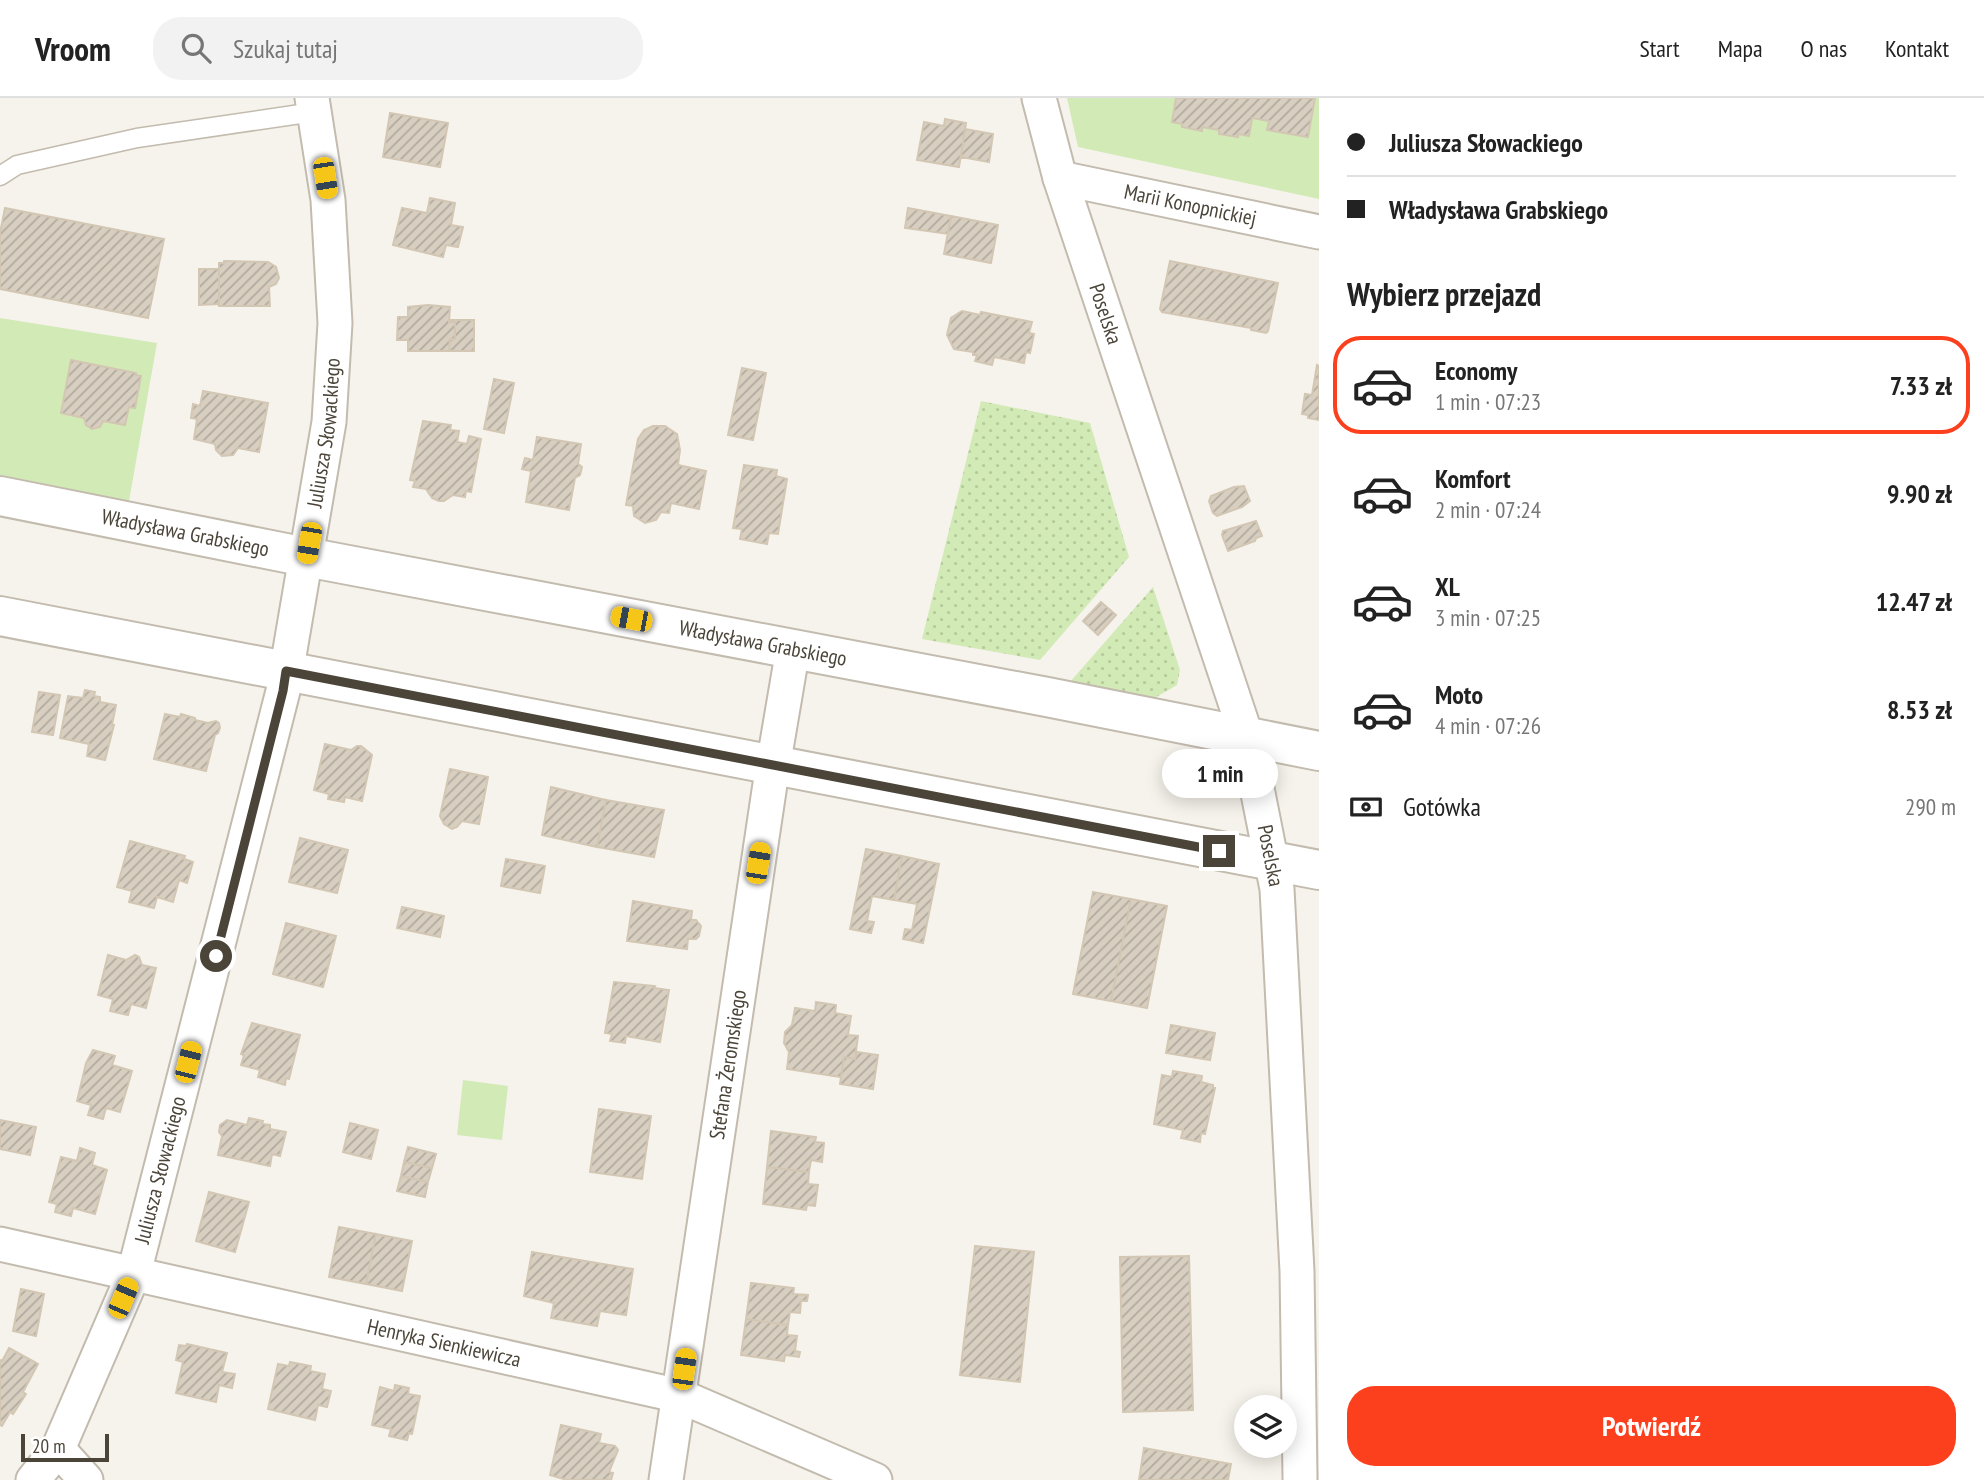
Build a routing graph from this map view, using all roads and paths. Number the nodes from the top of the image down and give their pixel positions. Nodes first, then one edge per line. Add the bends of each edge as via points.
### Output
1 (1039, 98) edge
2 (313, 105) edge
3 (0, 176) edge
4 (1060, 178) junction
5 (1319, 232) edge
6 (0, 496) edge
7 (306, 558) junction
8 (0, 616) edge
9 (793, 649) junction
10 (286, 671) junction
11 (1247, 737) junction
12 (1319, 751) edge
13 (773, 764) junction
14 (1272, 861) junction
15 (1319, 870) edge
16 (0, 1244) edge
17 (1308, 1271) edge
18 (134, 1273) junction
19 (680, 1395) junction
20 (58, 1449) junction
21 (1300, 1478) dead end
22 (33, 1480) edge
23 (86, 1480) edge
24 (666, 1480) edge
25 (875, 1480) edge

1 - 4 street, Poselska
2 - 3 lane via 17,165
2 - 7 street, Juliusza Słowackiego via 328,200 335,323 330,422
4 - 5 street, Marii Konopnickiej
4 - 11 street, Poselska
6 - 7 street, Władysława Grabskiego
7 - 9 street, Władysława Grabskiego
7 - 10 street, Juliusza Słowackiego
8 - 10 street
9 - 11 street, Władysława Grabskiego
9 - 13 street, Stefana Żeromskiego
10 - 13 street
10 - 18 street, Juliusza Słowackiego
11 - 12 street, Władysława Grabskiego
11 - 14 street, Poselska
13 - 14 street
13 - 19 street, Stefana Żeromskiego
14 - 15 street
14 - 17 street, Poselska
16 - 18 street, Henryka Sienkiewicza
17 - 21 street, Poselska
18 - 19 street, Henryka Sienkiewicza
18 - 20 street, Juliusza Słowackiego
19 - 24 street, Stefana Żeromskiego
19 - 25 street, Henryka Sienkiewicza
20 - 22 street, Juliusza Słowackiego
20 - 23 street

